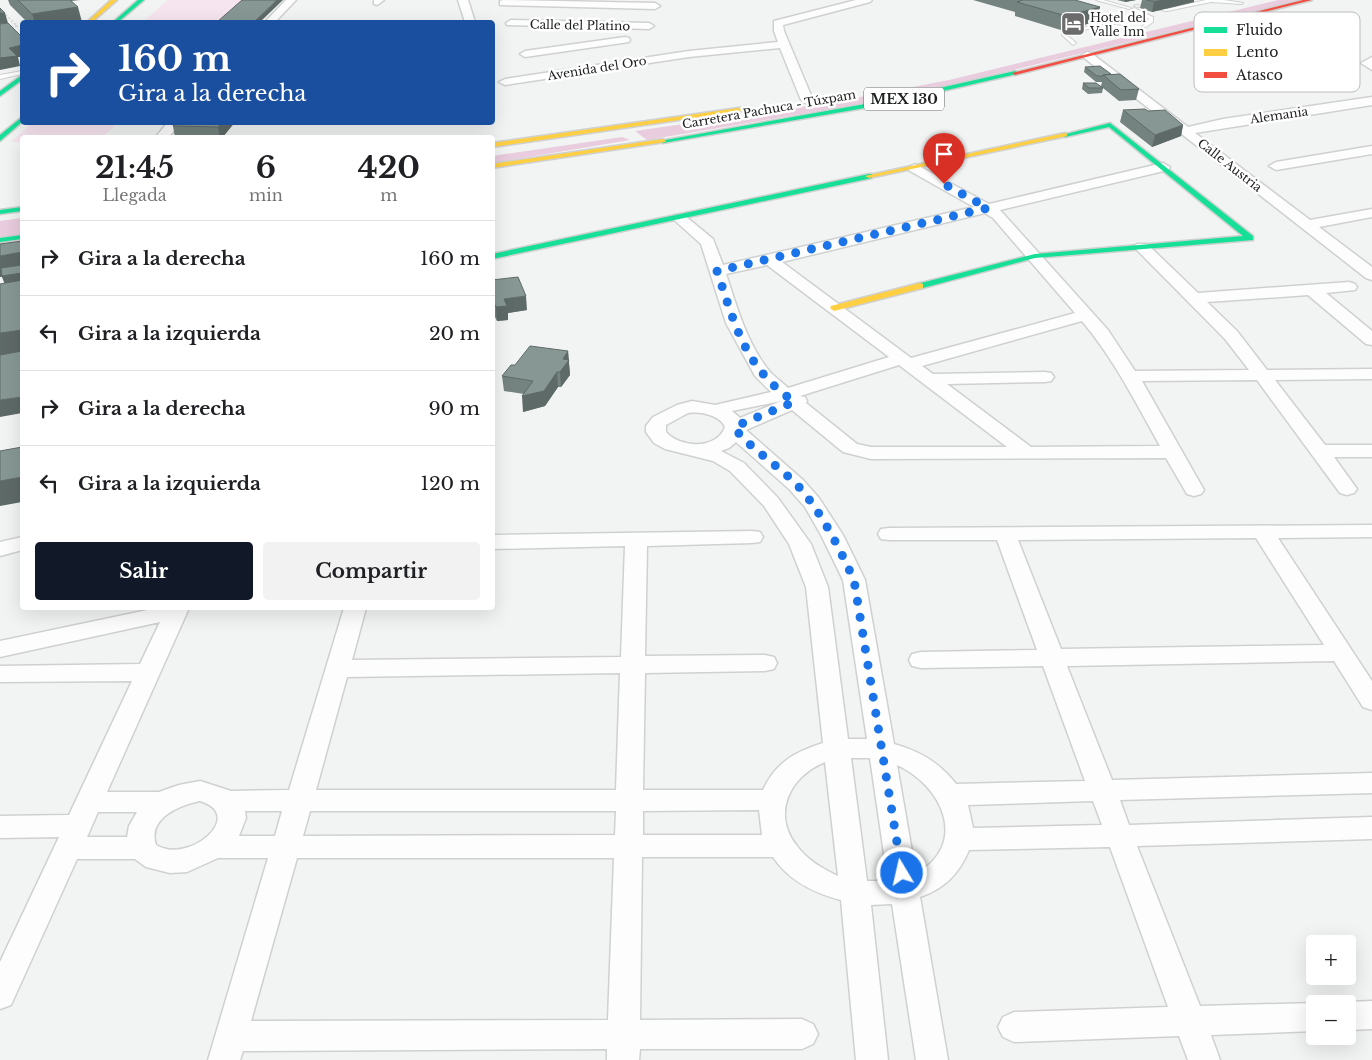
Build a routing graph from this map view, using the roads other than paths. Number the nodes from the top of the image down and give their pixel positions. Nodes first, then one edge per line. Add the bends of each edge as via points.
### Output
1 (114, 0) edge
2 (292, 0) edge
3 (463, 0) edge
4 (826, 0) edge
5 (867, 0) edge
6 (1098, 0) edge
7 (1211, 0) edge
8 (1255, 0) edge
9 (1309, 0) edge
10 (502, 2) edge
11 (1156, 2) edge
12 (146, 3) edge
13 (1241, 3) junction
14 (655, 6) dead end
15 (846, 6) junction
16 (1136, 6) junction
17 (1129, 8) junction
18 (1204, 12) edge
19 (1261, 12) edge
20 (1194, 15) edge
21 (91, 20) edge
22 (118, 20) edge
23 (133, 20) edge
24 (272, 20) edge
25 (469, 20) edge
26 (511, 23) junction
27 (649, 26) dead end
28 (779, 27) junction
29 (1139, 28) junction
30 (1194, 28) edge
31 (625, 40) dead end
32 (1077, 43) joint
33 (785, 44) junction
34 (689, 54) junction
35 (1087, 55) junction
36 (526, 57) junction
37 (1372, 60) edge
38 (1372, 67) edge
39 (20, 75) edge
40 (0, 77) edge
41 (20, 77) edge
42 (505, 82) dead end
43 (0, 94) edge
44 (807, 100) dead end
45 (1372, 101) edge
46 (760, 107) dead end
47 (20, 121) edge
48 (172, 125) edge
49 (609, 129) junction
50 (1185, 131) junction
51 (164, 135) edge
52 (0, 139) edge
53 (495, 145) edge
54 (626, 147) junction
55 (1372, 150) edge
56 (495, 166) edge
57 (1276, 166) dead end
58 (1163, 167) junction
59 (915, 168) junction
60 (20, 203) edge
61 (0, 206) edge
62 (988, 208) junction
63 (20, 209) edge
64 (0, 212) edge
65 (1372, 213) edge
66 (679, 218) junction
67 (1307, 225) junction
68 (20, 237) edge
69 (0, 240) edge
70 (1142, 247) junction
71 (495, 256) edge
72 (1035, 256) junction
73 (770, 260) junction
74 (717, 271) junction
75 (1372, 275) edge
76 (1349, 287) dead end
77 (1312, 290) junction
78 (1196, 298) junction
79 (834, 308) junction
80 (1086, 315) junction
81 (1372, 340) edge
82 (908, 364) junction
83 (1372, 374) edge
84 (1262, 375) junction
85 (1130, 376) junction
86 (1044, 378) dead end
87 (927, 379) junction
88 (789, 399) junction
89 (717, 410) junction
90 (736, 428) junction
91 (698, 450) junction
92 (1319, 451) junction
93 (1372, 451) edge
94 (1026, 452) junction
95 (1174, 452) junction
96 (1347, 489) dead end
97 (1194, 490) dead end
98 (1372, 531) edge
99 (1263, 532) junction
100 (1004, 533) junction
101 (889, 534) dead end
102 (752, 537) dead end
103 (636, 539) junction
104 (495, 542) edge
105 (20, 544) edge
106 (0, 549) edge
107 (173, 610) edge
108 (177, 610) edge
109 (354, 610) edge
110 (0, 649) edge
111 (1341, 653) junction
112 (1052, 658) junction
113 (921, 660) dead end
114 (765, 663) dead end
115 (633, 665) junction
116 (337, 669) junction
117 (148, 672) junction
118 (0, 674) edge
119 (1372, 701) edge
120 (837, 749) junction
121 (882, 751) junction
122 (1372, 783) edge
123 (1102, 791) junction
124 (949, 795) junction
125 (630, 800) junction
126 (774, 800) junction
127 (227, 801) junction
128 (299, 801) junction
129 (164, 802) junction
130 (78, 825) junction
131 (0, 826) edge
132 (1372, 828) edge
133 (1119, 836) junction
134 (959, 839) junction
135 (628, 846) junction
136 (782, 846) junction
137 (214, 847) junction
138 (286, 847) junction
139 (143, 848) junction
140 (905, 890) junction
141 (854, 892) junction
142 (0, 995) edge
143 (1372, 1015) edge
144 (1356, 1016) edge
145 (1306, 1017) edge
146 (1189, 1022) junction
147 (1014, 1027) dead end
148 (802, 1034) dead end
149 (623, 1047) edge
150 (228, 1048) edge
151 (872, 1060) edge
152 (932, 1060) edge
153 (1204, 1060) edge

1 - 21 main road
2 - 24 street
3 - 25 street
4 - 15 street
5 - 15 street, Avenida del Oro
6 - 17 lane
7 - 13 lane
7 - 16 lane via 1168,10
8 - 13 main road
9 - 19 main road, Carretera Pachuca - Túxpam / MEX 130
10 - 14 street
10 - 26 street
11 - 16 lane
12 - 22 main road
12 - 23 main road
13 - 18 main road
15 - 28 street, Avenida del Oro
16 - 17 lane
17 - 29 lane via 1151,18
20 - 29 main road
26 - 27 street, Calle del Platino
26 - 36 street
28 - 33 street
28 - 34 street, Avenida del Oro
29 - 32 main road
29 - 32 lane via 1099,26 1064,35
30 - 35 main road, Carretera Pachuca - Túxpam / MEX 130
31 - 36 street
33 - 34 street, Avenida del Oro
33 - 44 street
34 - 36 street, Avenida del Oro
35 - 50 street, Calle Austria
35 - 54 main road, Carretera Pachuca - Túxpam / MEX 130 via 876,105
36 - 42 street, Avenida del Oro
37 - 38 street via 1367,63
39 - 40 lane
41 - 43 main road
45 - 50 street, Alemania
46 - 49 main road, Carretera Pachuca - Túxpam
47 - 52 main road
48 - 51 street
49 - 53 main road, Carretera Pachuca - Túxpam
49 - 54 main road via 624,131 636,138 635,143
50 - 67 street, Calle Austria
54 - 56 main road, Carretera Pachuca - Túxpam / MEX 130
55 - 57 street
58 - 59 main road via 1110,125
58 - 62 street
58 - 70 main road via 1250,238
59 - 62 street
59 - 66 main road
60 - 61 main road
62 - 72 street
62 - 73 street
63 - 64 main road
65 - 67 street
66 - 71 main road
66 - 74 street via 708,242
67 - 75 street, Calle Austria
68 - 69 main road
70 - 72 main road
70 - 78 street
72 - 79 main road
72 - 80 street
73 - 74 street
73 - 79 street
74 - 88 street via 734,323 750,354 764,376
76 - 77 street
77 - 78 street
77 - 81 street
78 - 84 street
79 - 82 street
80 - 82 street
80 - 85 street
82 - 87 street
82 - 88 street
83 - 84 street
84 - 85 street
84 - 92 street
85 - 95 street
86 - 87 street
87 - 94 street
88 - 89 street via 741,403
88 - 90 street
88 - 94 street via 859,452
89 - 90 street via 733,420
89 - 91 street via 679,409 668,413 656,426 657,434 673,446
90 - 91 street via 730,440 722,445
90 - 121 street via 746,443 769,459 804,494 834,536 854,580
91 - 120 street via 737,467 771,502 800,544 817,587
92 - 93 street
92 - 96 street
94 - 95 street
95 - 97 street
98 - 99 street
99 - 100 street
99 - 111 street
100 - 101 street
100 - 112 street
102 - 103 street
103 - 104 street
103 - 115 street
105 - 106 street
107 - 110 street
108 - 117 street
109 - 116 street
111 - 112 street
111 - 119 street
112 - 113 street
112 - 123 street
114 - 115 street
115 - 116 street
115 - 125 street
116 - 128 street
117 - 118 street
117 - 130 street
120 - 121 street
120 - 126 street via 811,756 790,770 777,788
120 - 141 street
121 - 124 street via 900,756 927,771
121 - 140 street
122 - 123 street
123 - 124 street
123 - 133 street
124 - 134 street via 959,816
125 - 126 street
125 - 128 street
125 - 135 street
126 - 136 street via 771,810 775,833
127 - 128 street
127 - 129 street via 200,791 184,793
127 - 137 street via 233,814 231,825 226,836
128 - 138 street
129 - 130 street
129 - 139 street via 145,820 140,832
130 - 131 street
130 - 139 street
130 - 142 street
132 - 133 street
133 - 134 street
133 - 146 street
134 - 140 street via 947,865 925,883
135 - 136 street
135 - 138 street
135 - 149 street
136 - 141 street via 808,874 836,888
137 - 138 street
137 - 139 street via 188,860 173,862 158,860
138 - 150 street
140 - 141 street via 898,893
140 - 152 street
141 - 151 street
143 - 144 street
145 - 146 street
146 - 147 street
146 - 153 street
148 - 149 street
149 - 150 street

